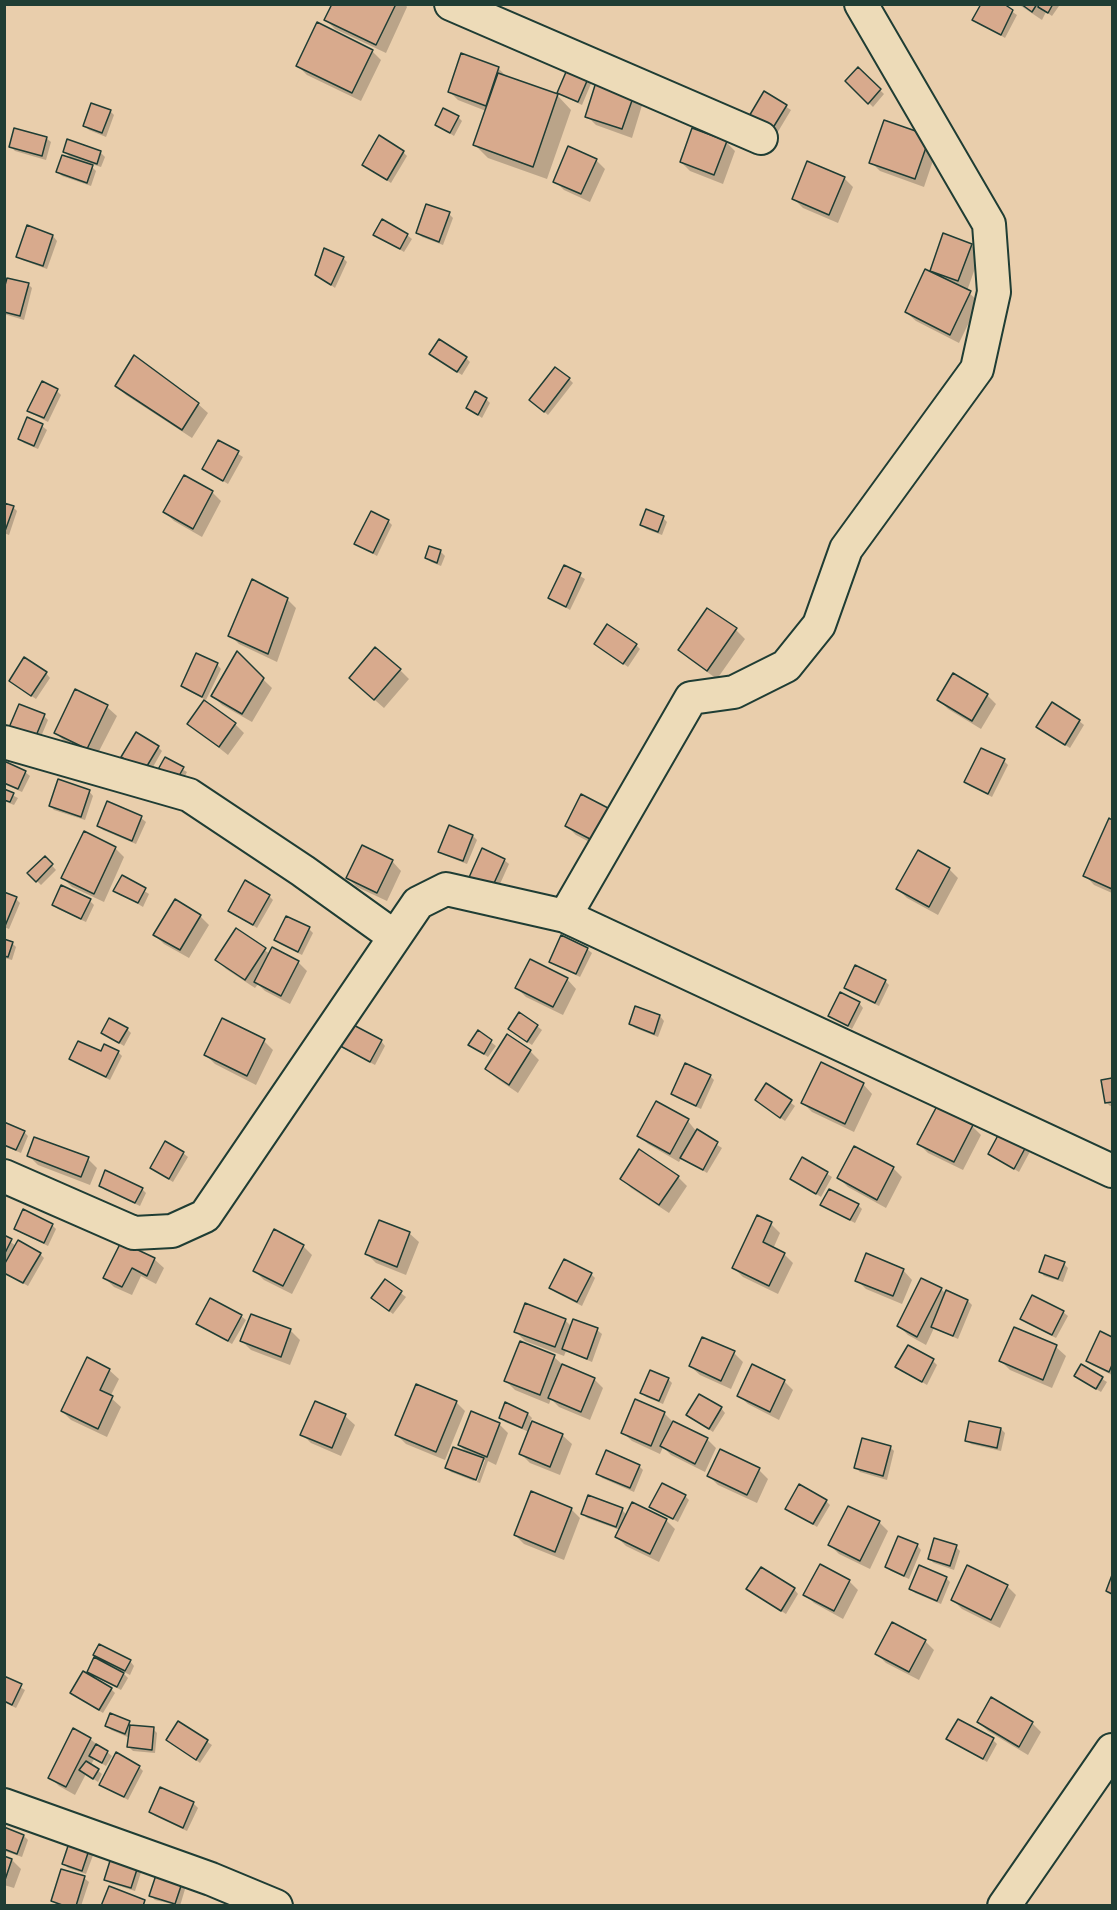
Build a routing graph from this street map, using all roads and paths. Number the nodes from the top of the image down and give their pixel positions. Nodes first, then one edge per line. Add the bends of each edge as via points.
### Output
1 (451, 4) edge
2 (861, 4) edge
3 (761, 138) dead end
4 (4, 742) edge
5 (565, 916) junction
6 (395, 937) junction
7 (1113, 1171) edge
8 (4, 1176) edge
9 (1113, 1750) edge
10 (4, 1805) edge
11 (276, 1905) edge
12 (1004, 1905) edge

1 - 3 street
2 - 5 street via 989,224 994,292 977,369 846,549 819,625 786,666 734,692 691,698
4 - 6 street via 189,795
5 - 6 street via 446,889 418,903
5 - 7 street
6 - 8 street via 205,1216 172,1231 134,1233
9 - 12 street
10 - 11 street

